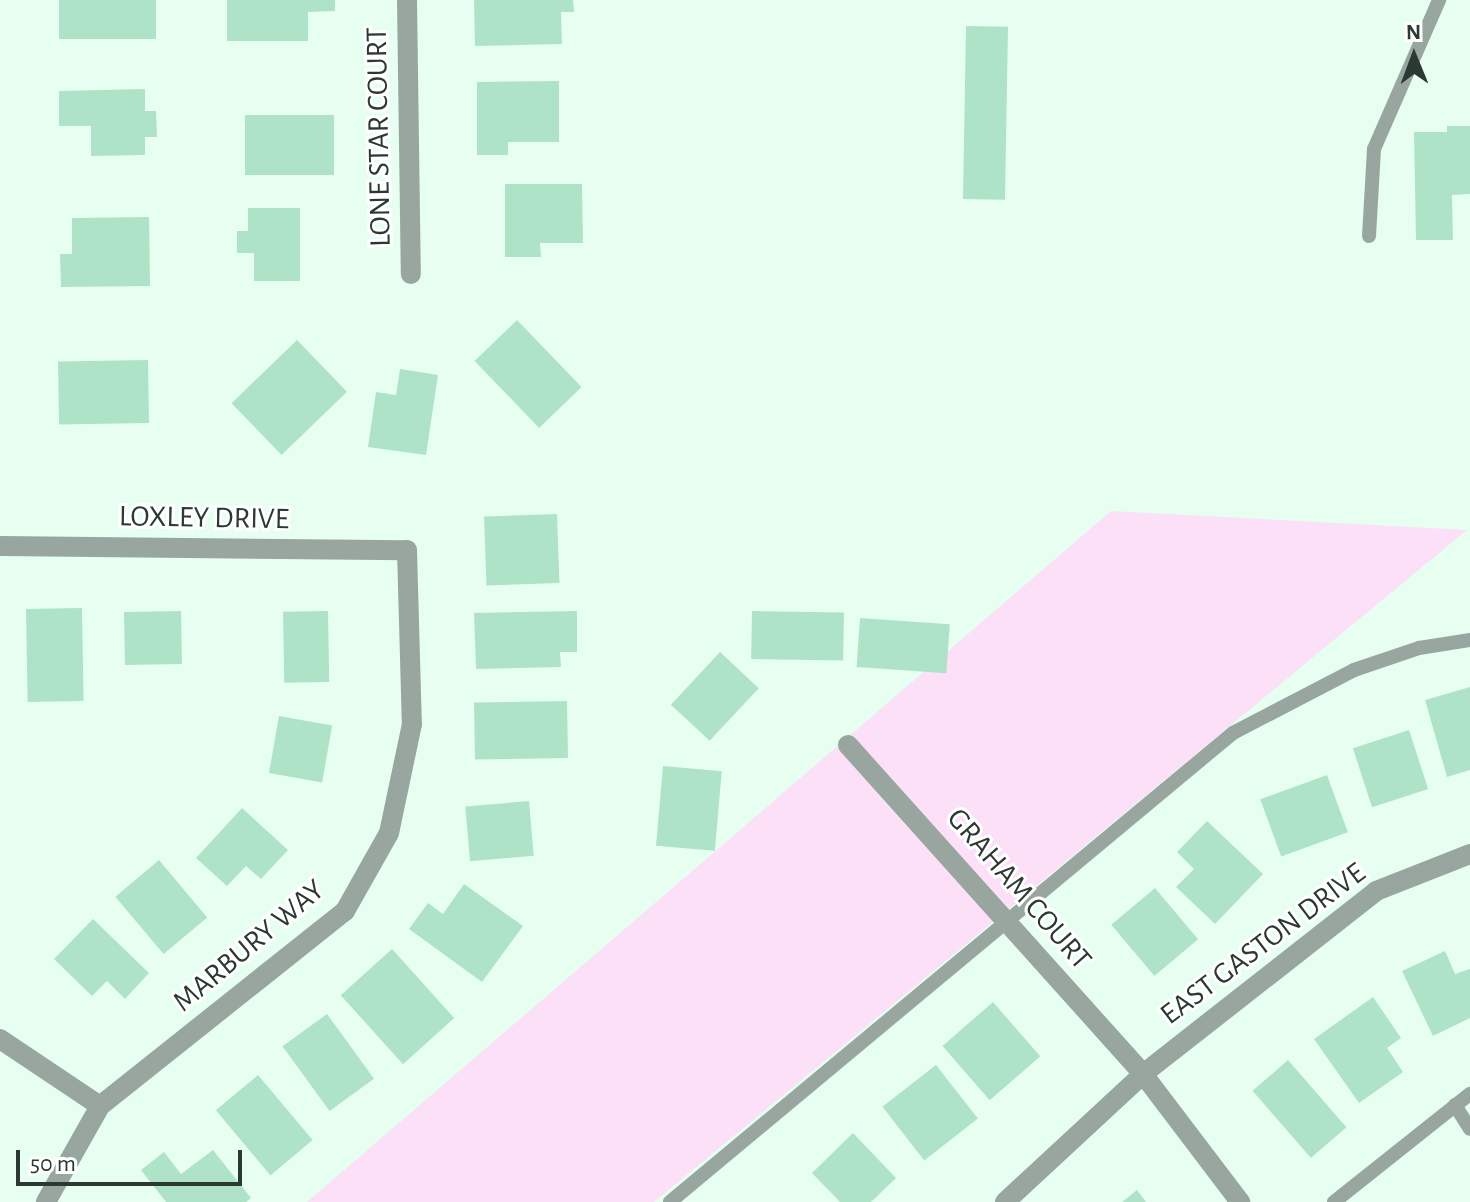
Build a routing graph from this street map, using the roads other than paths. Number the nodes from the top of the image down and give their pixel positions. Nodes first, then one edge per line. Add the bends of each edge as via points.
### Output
1 (407, 0) edge
2 (1439, 0) edge
3 (1369, 236) dead end
4 (411, 274) dead end
5 (0, 546) edge
6 (407, 550) joint
7 (1470, 640) edge
8 (848, 745) dead end
9 (1470, 854) edge
10 (1005, 920) junction
11 (0, 1039) edge
12 (1143, 1074) junction
13 (1470, 1094) edge
14 (1455, 1105) junction
15 (100, 1106) junction
16 (1470, 1129) edge
17 (46, 1202) edge
18 (670, 1202) edge
19 (1005, 1202) edge
20 (1240, 1202) edge
21 (1334, 1202) edge

1 - 4 street, LONE STAR COURT
2 - 3 lane via 1374,149
5 - 6 street, LOXLEY DRIVE
6 - 15 street, MARBURY WAY via 412,724 389,833 345,911
7 - 10 lane via 1419,648 1354,670 1233,733
8 - 10 street, GRAHAM COURT
9 - 12 street, EAST GASTON DRIVE via 1376,891
10 - 12 street, GRAHAM COURT
10 - 18 lane
11 - 15 street
12 - 19 street, EAST GASTON DRIVE
12 - 20 street, GRAHAM COURT
13 - 14 lane
14 - 16 lane
14 - 21 lane
15 - 17 street, MARBURY WAY

